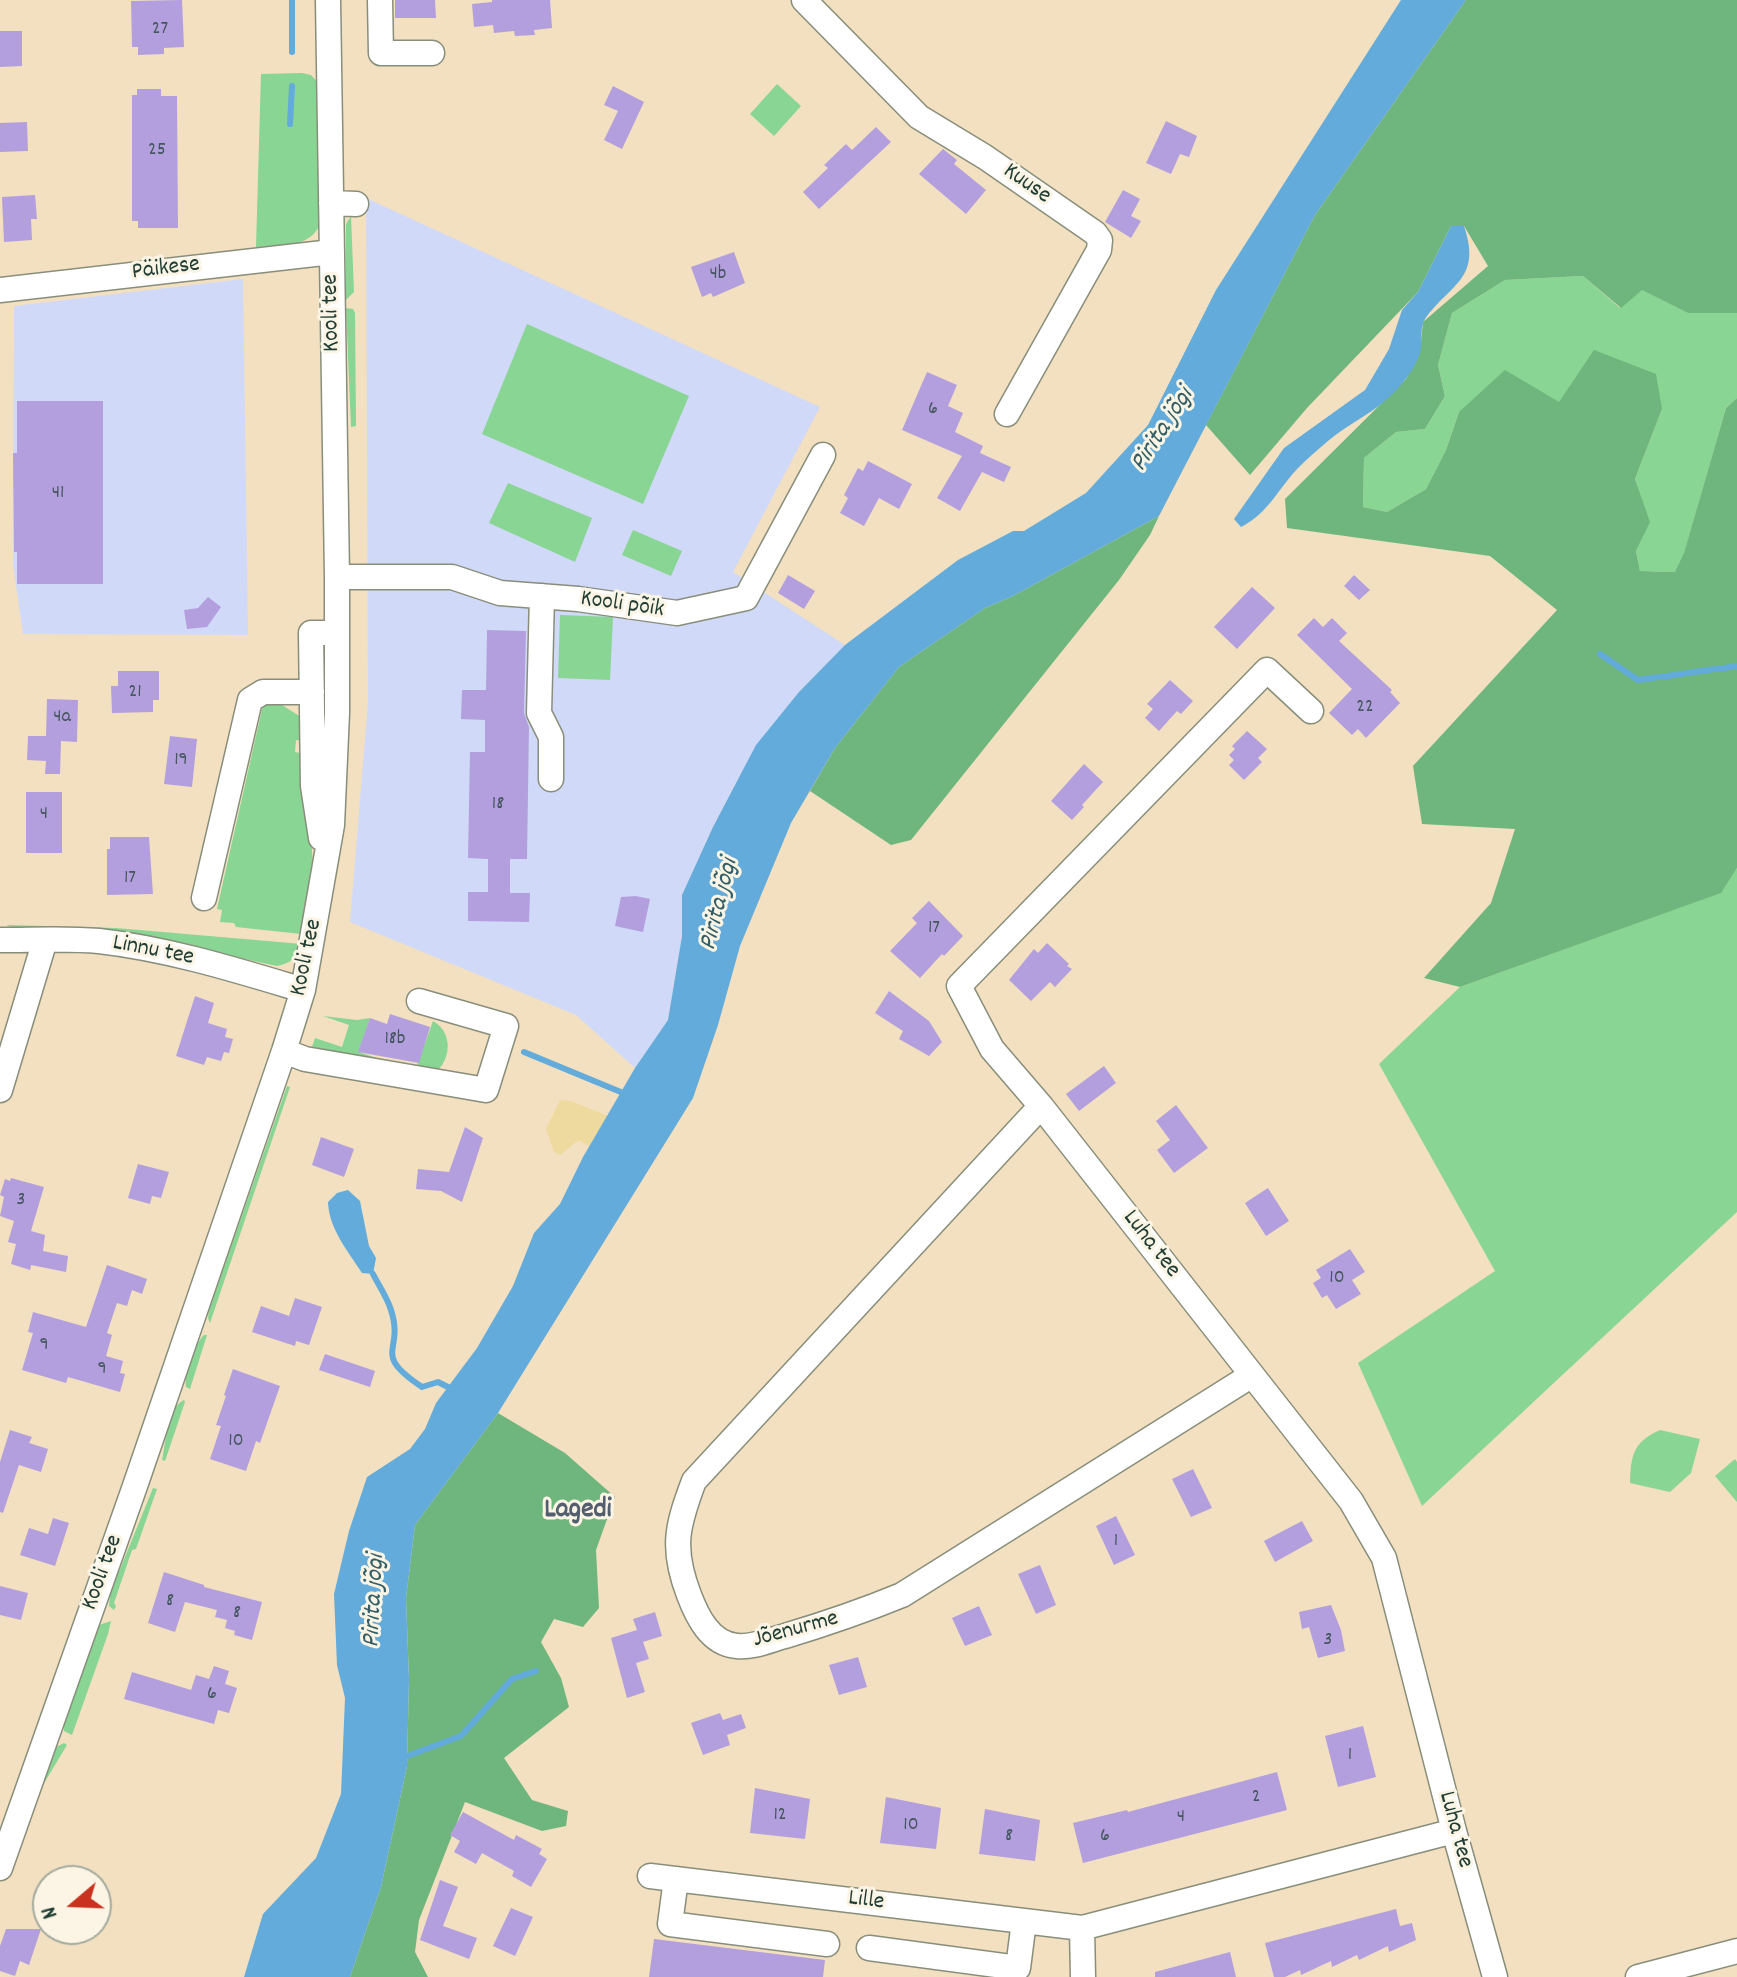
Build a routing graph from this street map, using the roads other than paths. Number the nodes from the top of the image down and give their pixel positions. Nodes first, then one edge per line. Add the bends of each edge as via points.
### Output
1 (328, 0) edge
2 (380, 0) edge
3 (804, 0) edge
4 (432, 53) dead end
5 (332, 252) junction
6 (0, 290) edge
7 (1007, 414) dead end
8 (823, 455) dead end
9 (337, 577) junction
10 (542, 596) junction
11 (337, 633) junction
12 (312, 692) junction
13 (1311, 711) dead end
14 (551, 779) dead end
15 (326, 868) junction
16 (204, 898) dead end
17 (0, 940) edge
18 (45, 940) junction
19 (303, 990) junction
20 (419, 1001) dead end
21 (284, 1051) junction
22 (0, 1090) edge
23 (1041, 1106) junction
24 (1252, 1375) junction
25 (1454, 1831) junction
26 (2, 1858) edge
27 (650, 1876) dead end
28 (676, 1879) junction
29 (1024, 1921) junction
30 (1082, 1928) junction
31 (827, 1944) dead end
32 (869, 1948) dead end
33 (1737, 1951) edge
34 (1083, 1977) edge
35 (1495, 1977) edge
36 (1638, 1977) edge

1 - 5 street, Kooli tee via 344,204
2 - 4 street via 381,53
3 - 7 street, Kuuse via 919,117 985,157 1100,240
5 - 6 street, Päikese
5 - 9 street, Kooli tee
8 - 10 street, Kooli põik via 746,598 677,613
9 - 10 street, Kooli põik via 452,577 500,593
9 - 11 street, Kooli tee
10 - 14 street via 539,713 551,737
11 - 12 street via 311,633
11 - 15 street, Kooli tee
12 - 15 street via 313,786
12 - 16 street via 263,692 250,700
13 - 23 street, Luha tee via 1267,670 959,986 992,1049
15 - 19 street, Kooli tee
17 - 18 street, Linnu tee
18 - 19 street, Linnu tee via 97,941 168,953
18 - 22 street
19 - 21 street, Kooli tee
20 - 21 street via 506,1026 486,1090
21 - 26 street, Kooli tee
23 - 24 street, Luha tee
23 - 24 street, Jõenurme via 694,1481 679,1521 677,1552 695,1612 713,1636 737,1646 758,1643 852,1616 902,1595
24 - 25 street, Luha tee via 1351,1501 1384,1558
25 - 30 street, Lille
25 - 35 street, Luha tee
27 - 28 street, Lille
28 - 29 street, Lille
28 - 31 street via 670,1924
29 - 30 street, Lille
29 - 32 street via 1018,1968
30 - 34 street
33 - 36 street

